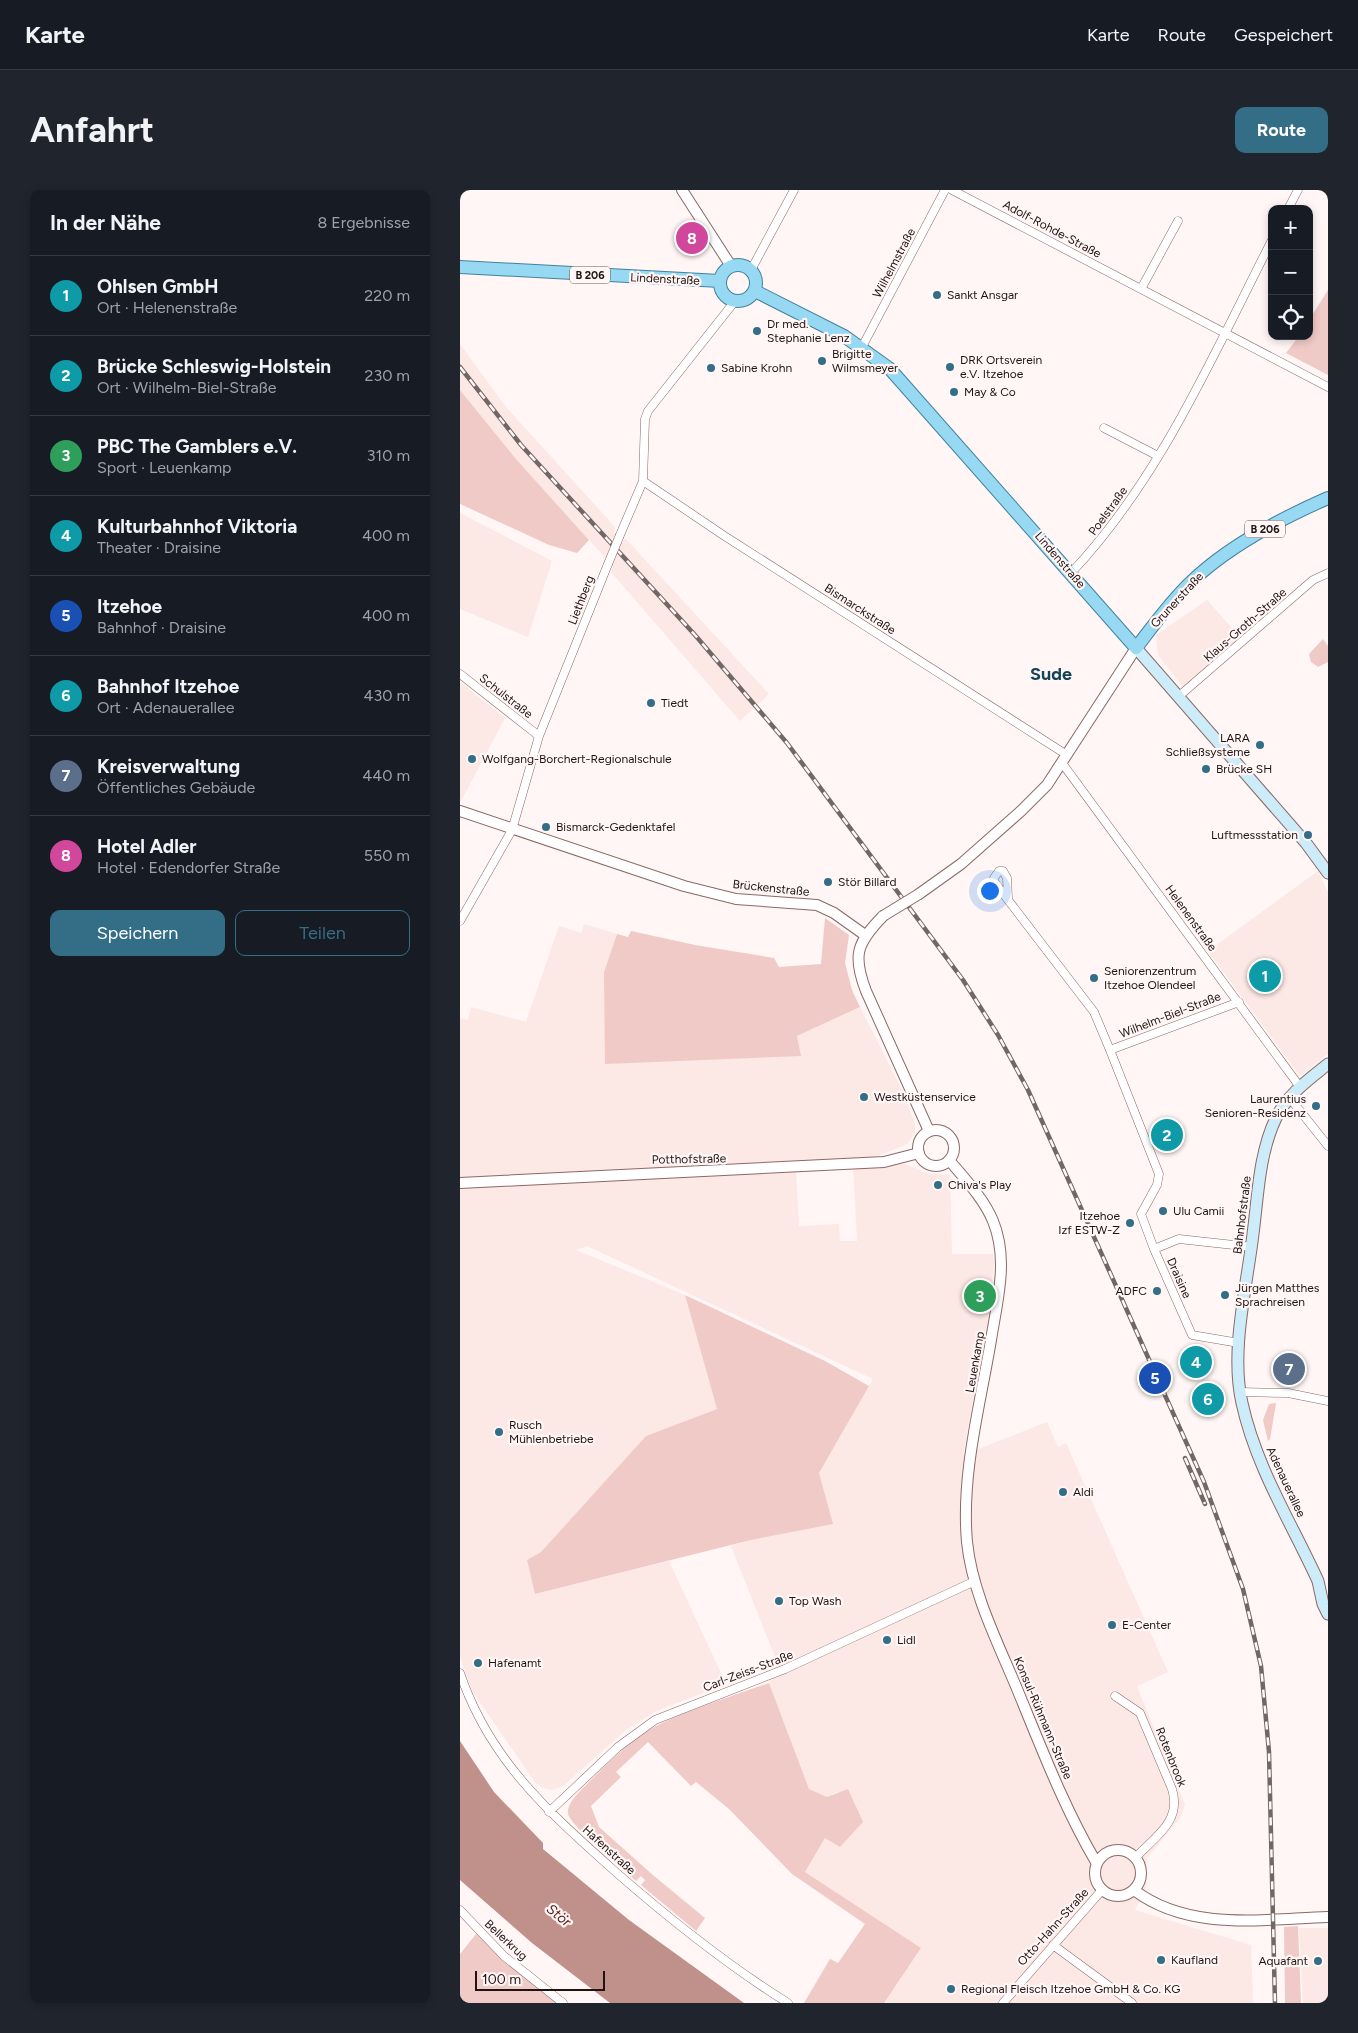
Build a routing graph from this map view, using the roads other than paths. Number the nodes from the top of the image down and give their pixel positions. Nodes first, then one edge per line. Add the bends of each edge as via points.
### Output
1 (682, 190) edge
2 (794, 190) edge
3 (945, 190) edge
4 (952, 190) edge
5 (1297, 190) edge
6 (1290, 205) edge
7 (1178, 221) dead end
8 (1268, 248) edge
9 (731, 266) junction
10 (460, 267) edge
11 (751, 270) junction
12 (720, 281) junction
13 (1141, 289) junction
14 (755, 291) junction
15 (735, 301) junction
16 (1224, 332) junction
17 (862, 347) junction
18 (1328, 387) edge
19 (1104, 428) dead end
20 (1158, 456) junction
21 (643, 480) junction
22 (1328, 498) edge
23 (1328, 573) edge
24 (1071, 574) junction
25 (1136, 648) junction
26 (460, 674) edge
27 (1178, 697) junction
28 (539, 736) junction
29 (1065, 759) junction
30 (460, 811) edge
31 (512, 830) junction
32 (1328, 873) edge
33 (1008, 898) dead end
34 (460, 921) edge
35 (865, 935) junction
36 (1239, 1002) junction
37 (1110, 1050) junction
38 (1328, 1064) edge
39 (1300, 1087) junction
40 (1289, 1097) junction
41 (929, 1131) junction
42 (1328, 1146) edge
43 (919, 1153) junction
44 (950, 1160) junction
45 (460, 1183) edge
46 (1252, 1247) junction
47 (1154, 1249) junction
48 (1239, 1344) junction
49 (1240, 1392) junction
50 (1328, 1400) edge
51 (975, 1581) junction
52 (1318, 1581) junction
53 (1328, 1591) edge
54 (1328, 1614) edge
55 (460, 1674) edge
56 (1115, 1696) dead end
57 (549, 1812) junction
58 (1136, 1857) junction
59 (1096, 1862) junction
60 (1102, 1890) junction
61 (1134, 1890) junction
62 (460, 1910) edge
63 (1328, 1917) edge
64 (1053, 1945) junction
65 (563, 2003) edge
66 (788, 2003) edge
67 (1003, 2003) edge
68 (1132, 2003) edge

1 - 9 street
2 - 11 street
3 - 17 street, Wilhelmstraße
4 - 13 street, Adolf-Rohde-Straße
5 - 6 street
7 - 13 street
8 - 16 street, Poelstraße
9 - 11 main road via 744,265
9 - 12 main road
10 - 12 main road, Lindenstraße / B 206
11 - 14 main road via 756,278
12 - 15 main road via 726,296
13 - 16 street, Adolf-Rohde-Straße
14 - 15 main road via 745,300
14 - 17 main road, Lindenstraße
15 - 21 street, Liethberg via 648,411
16 - 18 street, Adolf-Rohde-Straße
16 - 20 street, Poelstraße
17 - 24 main road, Lindenstraße via 890,369
19 - 20 street
20 - 24 street, Poelstraße via 1109,532
21 - 28 street, Liethberg, bridge
21 - 29 street, Bismarckstraße
22 - 25 main road, Grunerstraße / B 206 via 1272,525 1207,568 1173,602
23 - 27 street, Klaus-Groth-Straße via 1312,580
24 - 25 main road, Lindenstraße
25 - 27 main road, Lindenstraße
25 - 29 street
26 - 28 street, Schulstraße
27 - 32 main road, Lindenstraße via 1306,843
28 - 31 street, Liethberg
29 - 35 street, bridge via 1047,785 961,864 883,916
29 - 36 street, Helenenstraße
30 - 31 street, Brückenstraße
31 - 34 street, Liethberg
31 - 35 street, Brückenstraße via 684,886 736,899 816,906 834,913
33 - 37 street, Wilhelm-Biel-Straße via 1094,1012
35 - 41 street via 858,955 861,980
36 - 37 street, Wilhelm-Biel-Straße
36 - 39 street, Helenenstraße
37 - 47 street, Wilhelm-Biel-Straße via 1159,1174 1158,1183 1141,1214
38 - 39 main road, Bahnhofstraße
39 - 40 main road, Bahnhofstraße
40 - 42 street
40 - 46 main road, Bahnhofstraße via 1276,1118 1266,1147
41 - 43 street via 920,1140
41 - 44 street via 940,1130 950,1135 954,1145
43 - 44 street via 932,1166
43 - 45 street, Potthofstraße via 884,1162
44 - 51 street, Leuenkamp via 991,1216 1001,1256 999,1296 966,1499 967,1543
46 - 47 street, Draisine via 1179,1239
46 - 48 main road, Bahnhofstraße
47 - 48 street, Draisine via 1189,1330 1197,1337
48 - 49 main road, Bahnhofstraße
49 - 50 street via 1288,1393
49 - 52 main road, Adenauerallee via 1260,1464
51 - 57 street, Carl-Zeiss-Straße via 784,1669 663,1716 624,1742
51 - 59 street, Konsul-Rühmann-Straße via 1060,1791
52 - 53 main road, Adenauerallee
52 - 54 main road, Adenauerallee
55 - 57 street, Hafenstraße via 474,1709 496,1749
56 - 58 street, Rotenbrook via 1140,1713 1176,1803 1170,1821
57 - 66 street, Hafenstraße via 699,1942
58 - 59 street via 1128,1852 1110,1851
58 - 61 street via 1141,1875
59 - 60 street, Konsul-Rühmann-Straße via 1095,1880
60 - 61 street via 1118,1896
60 - 64 street, Otto-Hahn-Straße
61 - 63 street via 1161,1906 1199,1918
62 - 65 street, Bellerkrug via 504,1956
64 - 67 street, Otto-Hahn-Straße
64 - 68 street

